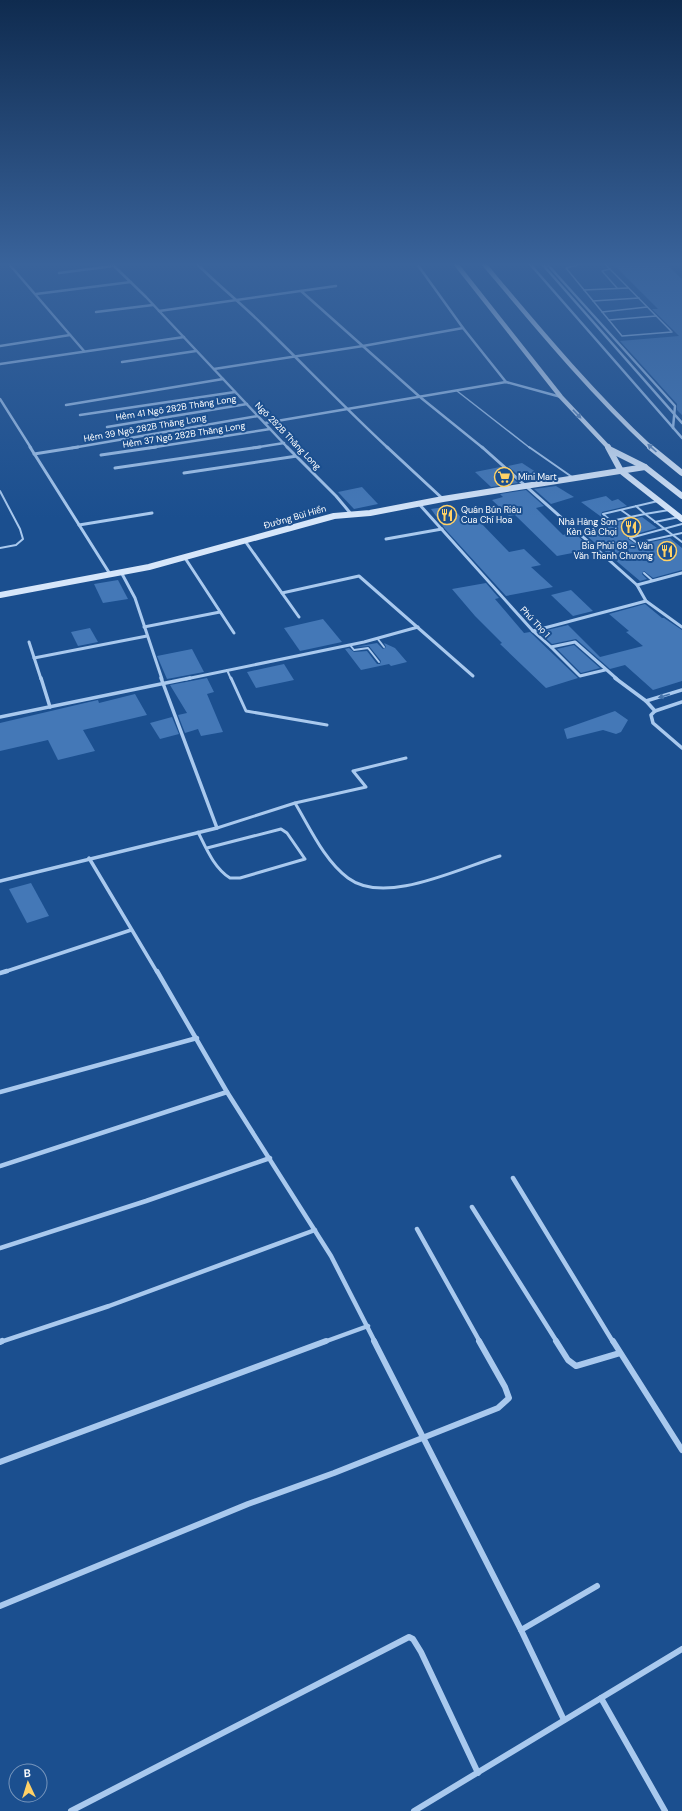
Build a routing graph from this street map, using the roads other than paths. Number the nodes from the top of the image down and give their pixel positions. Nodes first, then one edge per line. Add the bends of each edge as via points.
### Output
1 (82, 349) edge
2 (102, 349) edge
3 (194, 349) edge
4 (286, 349) edge
5 (347, 349) edge
6 (366, 349) edge
7 (479, 349) edge
8 (523, 349) edge
9 (557, 349) edge
10 (604, 349) edge
11 (616, 349) edge
12 (623, 349) edge
13 (84, 351) junction
14 (196, 351) junction
15 (295, 357) junction
16 (122, 362) dead end
17 (0, 364) edge
18 (214, 369) junction
19 (223, 379) junction
20 (506, 382) junction
21 (457, 391) junction
22 (235, 392) junction
23 (420, 396) junction
24 (561, 397) junction
25 (0, 399) edge
26 (246, 404) junction
27 (66, 405) dead end
28 (346, 409) junction
29 (80, 415) dead end
30 (258, 416) junction
31 (265, 423) junction
32 (682, 423) edge
33 (107, 426) dead end
34 (673, 428) junction
35 (270, 429) junction
36 (682, 438) edge
37 (284, 443) junction
38 (611, 450) junction
39 (34, 454) junction
40 (101, 455) dead end
41 (297, 456) junction
42 (645, 467) junction
43 (115, 468) dead end
44 (621, 471) junction
45 (184, 473) dead end
46 (682, 473) edge
47 (573, 478) junction
48 (528, 486) junction
49 (0, 491) edge
50 (682, 496) edge
51 (443, 499) junction
52 (658, 500) junction
53 (419, 504) junction
54 (636, 506) junction
55 (669, 509) junction
56 (621, 510) junction
57 (152, 513) dead end
58 (645, 514) junction
59 (352, 516) junction
60 (632, 517) junction
61 (680, 518) edge
62 (656, 522) junction
63 (682, 524) edge
64 (79, 525) junction
65 (442, 529) junction
66 (664, 529) junction
67 (650, 533) junction
68 (682, 533) edge
69 (673, 535) junction
70 (659, 538) junction
71 (386, 539) dead end
72 (245, 541) junction
73 (682, 542) edge
74 (0, 548) edge
75 (186, 558) junction
76 (121, 572) junction
77 (644, 573) dead end
78 (682, 573) edge
79 (110, 574) junction
80 (653, 581) junction
81 (637, 585) junction
82 (282, 593) junction
83 (0, 595) edge
84 (646, 601) junction
85 (220, 612) junction
86 (299, 617) dead end
87 (144, 626) junction
88 (418, 627) junction
89 (682, 628) edge
90 (533, 631) junction
91 (234, 633) dead end
92 (147, 636) junction
93 (377, 638) junction
94 (29, 642) dead end
95 (350, 645) junction
96 (384, 647) dead end
97 (551, 647) junction
98 (34, 658) junction
99 (379, 662) dead end
100 (227, 670) junction
101 (605, 670) junction
102 (473, 676) dead end
103 (163, 683) junction
104 (682, 690) edge
105 (646, 701) junction
106 (682, 702) edge
107 (50, 707) junction
108 (656, 711) junction
109 (0, 717) edge
110 (327, 725) dead end
111 (682, 748) edge
112 (406, 758) dead end
113 (295, 803) junction
114 (217, 828) junction
115 (198, 832) junction
116 (207, 848) junction
117 (500, 856) dead end
118 (89, 858) junction
119 (0, 881) edge
120 (131, 930) junction
121 (0, 973) edge
122 (197, 1038) junction
123 (0, 1092) edge
124 (227, 1092) junction
125 (270, 1158) junction
126 (0, 1166) edge
127 (513, 1178) dead end
128 (472, 1207) dead end
129 (417, 1229) dead end
130 (315, 1230) junction
131 (0, 1248) edge
132 (368, 1326) junction
133 (0, 1342) edge
134 (620, 1353) junction
135 (424, 1438) junction
136 (682, 1450) edge
137 (0, 1462) edge
138 (597, 1586) dead end
139 (0, 1606) edge
140 (521, 1630) junction
141 (682, 1648) edge
142 (602, 1698) junction
143 (564, 1720) junction
144 (478, 1773) junction
145 (71, 1811) edge
146 (414, 1811) edge
147 (665, 1811) edge

1 - 13 street
2 - 13 street
3 - 14 street, Ngõ 282B Thăng Long
4 - 15 street
5 - 15 street
6 - 23 street
7 - 20 street
8 - 24 main road
46 -> 9 main road via 634,432
10 - 34 street
11 - 32 street, bridge
12 - 34 street via 675,406
13 - 17 street
14 - 16 street
14 - 18 street, Ngõ 282B Thăng Long
15 - 18 street
15 - 28 street
18 - 19 street, Ngõ 282B Thăng Long
19 - 22 street, Ngõ 282B Thăng Long
19 - 27 street
20 - 21 street
20 - 24 street
21 - 23 street
21 - 47 lane
22 - 26 street, Ngõ 282B Thăng Long
22 - 29 street
23 - 28 street
23 - 48 street
24 -> 38 main road
25 - 39 street
26 - 30 street, Ngõ 282B Thăng Long
26 - 33 street, Hẻm 41 Ngõ 282B Thăng Long
28 - 31 street
28 - 51 street
30 - 31 street, Ngõ 282B Thăng Long
30 - 39 street, Hẻm 39 Ngõ 282B Thăng Long
31 - 35 street, Ngõ 282B Thăng Long
34 - 36 street
35 - 37 street, Ngõ 282B Thăng Long
35 - 40 street, Hẻm 37 Ngõ 282B Thăng Long
37 - 41 street, Ngõ 282B Thăng Long
37 - 43 street
38 - 42 main road
38 - 44 main road
39 - 64 street
41 - 45 street
41 - 59 street, Ngõ 282B Thăng Long
42 - 44 main road, Đường Bùi Hiển
42 - 50 main road
44 - 47 main road, Đường Bùi Hiển
44 - 52 main road
47 - 48 main road, Đường Bùi Hiển
48 - 51 main road, Đường Bùi Hiển
48 - 81 street
49 - 74 lane via 23,539 16,544
51 - 53 main road, Đường Bùi Hiển
52 - 54 lane
52 - 55 main road
53 - 59 main road, Đường Bùi Hiển
53 - 65 street, Phú Thọ 1
54 - 56 lane
54 - 58 lane
55 - 58 lane
55 - 61 main road
56 - 60 lane
56 - 60 lane via 603,514 610,521
57 - 64 street
58 - 60 lane
58 - 62 lane
59 - 72 main road, Đường Bùi Hiển via 334,516
61 - 62 lane
62 - 66 lane
63 - 66 lane
64 - 79 street
65 - 71 street
65 - 90 street, Phú Thọ 1
66 - 67 lane
66 - 69 lane
67 - 70 lane
67 - 70 lane via 630,538 637,543
68 - 69 lane
69 - 70 lane
69 - 73 lane
72 - 75 main road, Đường Bùi Hiển
72 - 82 street
75 - 76 main road, Đường Bùi Hiển
75 - 85 street
76 - 79 main road, Đường Bùi Hiển
76 - 87 street via 135,598
77 - 80 lane
78 - 80 street
79 - 83 main road, Đường Bùi Hiển
80 - 81 street
81 - 84 street
82 - 86 street
82 - 88 street via 359,576
84 - 89 street
84 - 90 street
85 - 87 street
85 - 91 street
87 - 92 street
88 - 93 street
88 - 102 street
90 - 97 street, Phú Thọ 1
92 - 98 street
92 - 103 street
93 - 95 street
93 - 96 lane
94 - 98 street
95 - 99 lane via 354,650 368,648
95 - 100 street
97 - 101 street, Phú Thọ 1 via 575,642
97 - 101 street via 580,676
98 - 107 street
100 - 103 street
100 - 110 lane via 246,711
101 - 105 street, Phú Thọ 1
103 - 107 street
103 - 114 street
104 -> 105 street
105 - 108 street, Phú Thọ 1
106 - 108 street
107 - 109 street
108 - 111 street via 651,715 653,723
112 - 113 lane via 353,771 366,787
113 - 114 lane
113 - 117 lane via 325,850 343,872 354,882 373,888 410,885
114 - 115 street
115 - 116 lane
115 - 118 street
116 - 116 lane via 222,871 230,878 240,878 305,859 287,833 281,829
118 - 119 street
118 - 120 street
120 - 121 street
120 - 122 street
122 - 123 street
122 - 124 street
124 - 125 street
124 - 126 street
125 - 130 street
125 - 131 street
127 - 134 street
128 - 134 street via 573,1365
129 - 135 street via 505,1386 509,1398 498,1408
130 - 132 street
130 - 133 street via 108,1306
132 - 135 street
132 - 137 street
134 - 136 street
135 - 139 street via 248,1504
135 - 140 street
138 - 140 street
140 - 143 street
141 - 142 street
142 - 143 street
142 - 147 street
143 - 144 street
144 - 145 street via 421,1652 409,1637
144 - 146 street

